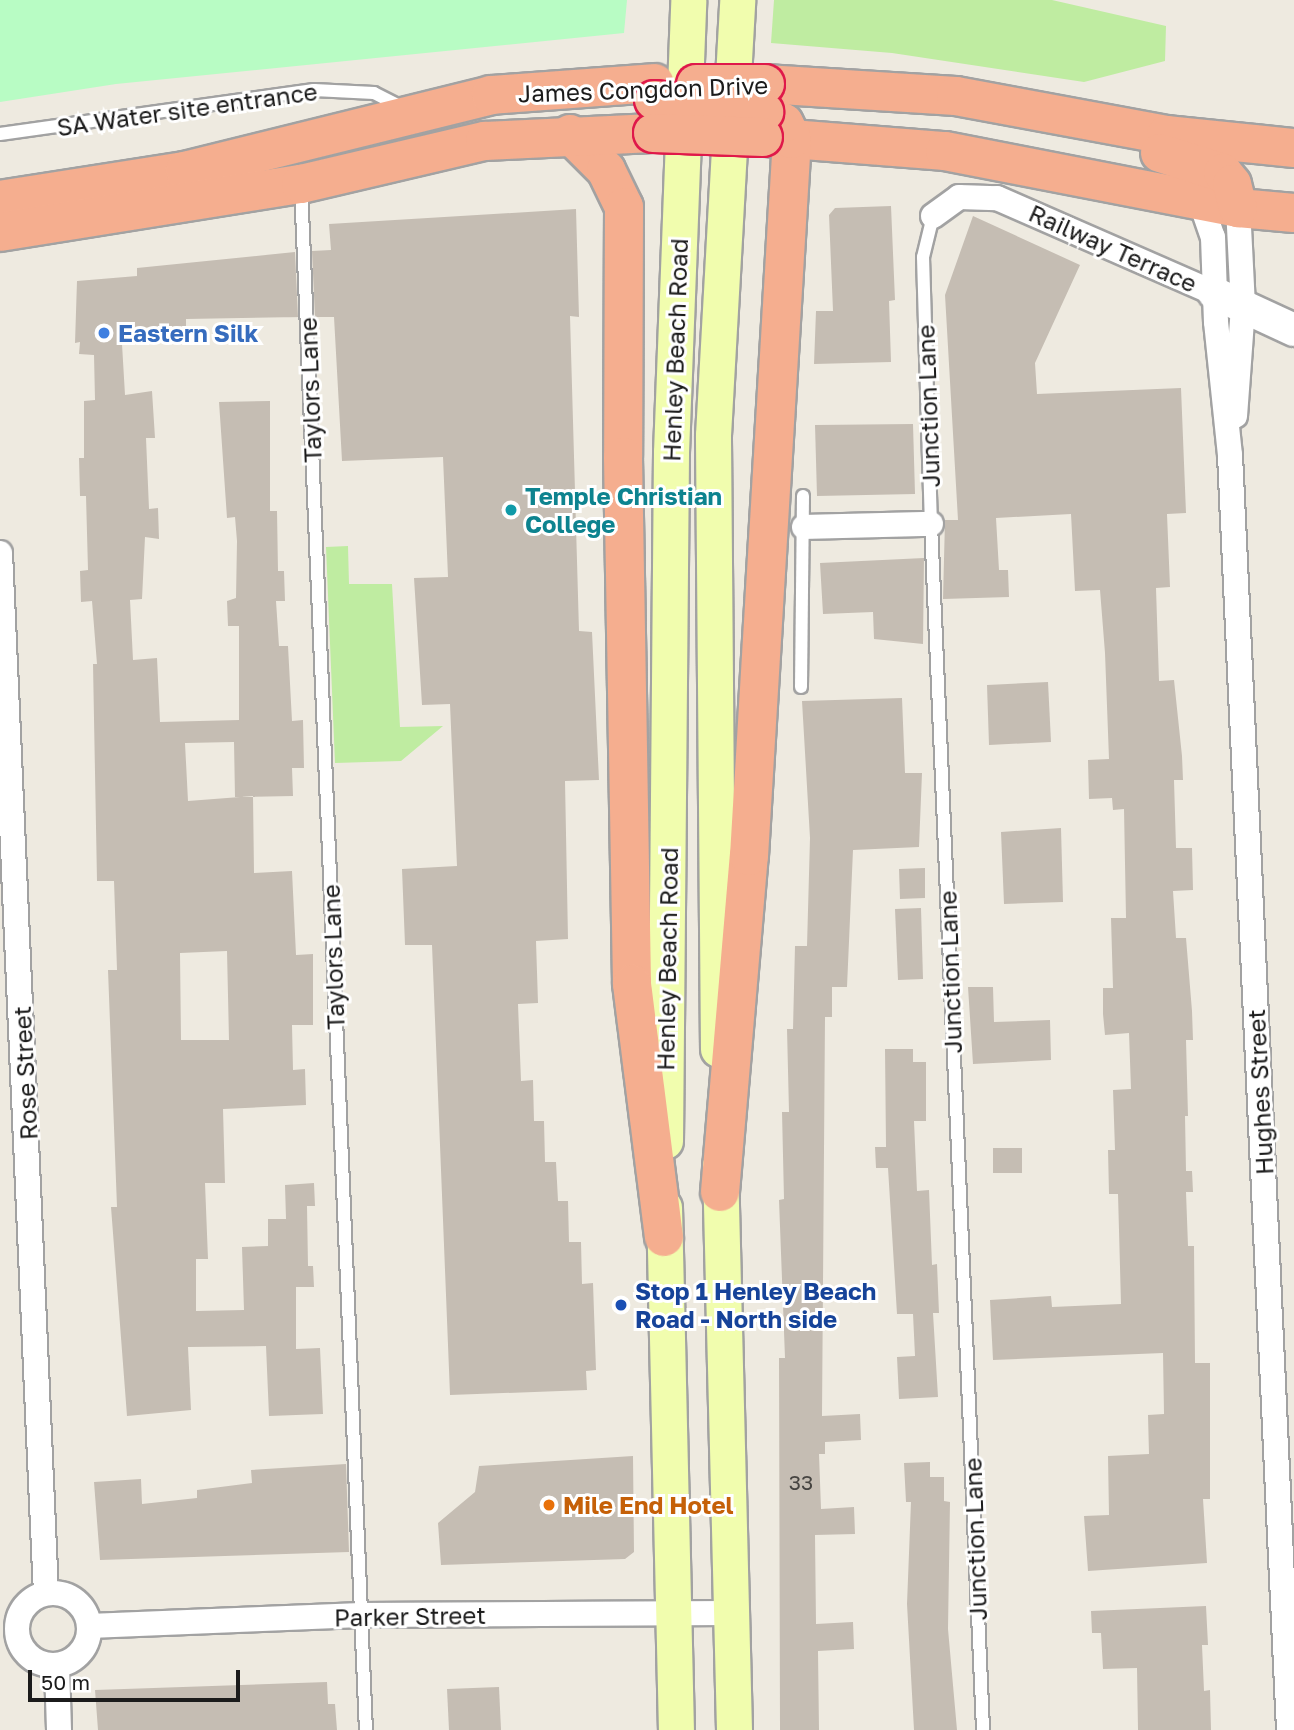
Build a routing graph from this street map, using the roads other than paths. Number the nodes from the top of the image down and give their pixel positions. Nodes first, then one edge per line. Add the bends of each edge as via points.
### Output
1 (688, 0) edge
2 (737, 0) edge
3 (956, 96) junction
4 (654, 106) junction
5 (412, 113) junction
6 (771, 118) junction
7 (570, 134) junction
8 (0, 135) edge
9 (1294, 148) edge
10 (301, 184) junction
11 (0, 200) edge
12 (1200, 200) junction
13 (1238, 208) junction
14 (1294, 214) edge
15 (933, 216) joint
16 (0, 232) edge
17 (1214, 293) junction
18 (1243, 306) junction
19 (1294, 330) edge
20 (1230, 455) junction
21 (803, 496) dead end
22 (931, 524) junction
23 (804, 527) junction
24 (0, 553) edge
25 (800, 687) dead end
26 (720, 1192) junction
27 (664, 1237) junction
28 (46, 1593) junction
29 (730, 1613) junction
30 (361, 1615) junction
31 (672, 1615) junction
32 (89, 1626) junction
33 (8, 1635) edge
34 (57, 1666) junction
35 (59, 1730) edge
36 (366, 1730) edge
37 (676, 1730) edge
38 (734, 1730) edge
39 (983, 1730) edge
40 (1289, 1730) edge

1 - 27 main road, Henley Beach Road via 671,452
2 - 26 main road, Henley Beach Road via 713,435
3 - 6 highway, James Congdon Drive
3 - 9 highway, James Congdon Drive via 1166,135
3 - 13 highway via 1052,130 1204,164 1232,184
4 - 5 highway, James Congdon Drive via 548,88
4 - 6 highway, James Congdon Drive, bridge
4 - 6 highway, James Congdon Drive, bridge
4 - 7 highway, James Congdon Drive
5 - 8 lane, SA Water site entrance via 374,93 314,90
5 - 11 highway, James Congdon Drive via 185,172
6 - 12 highway, James Congdon Drive
6 - 26 highway via 750,856
7 - 10 highway, James Congdon Drive via 485,141
7 - 27 highway via 606,170 624,207 623,457 632,984
10 - 16 highway, James Congdon Drive
10 - 30 lane, Taylors Lane
12 - 13 highway, James Congdon Drive
12 - 17 street, Hughes Street via 1213,237
13 - 14 highway, James Congdon Drive
13 - 18 street, Hughes Street
15 - 17 street, Railway Terrace via 959,197 997,198
15 - 22 lane, Junction Lane via 923,257
17 - 18 street, Railway Terrace
17 - 20 street, Hughes Street
18 - 19 street, Railway Terrace
18 - 20 street, Hughes Street via 1241,372
20 - 40 street, Hughes Street
21 - 23 lane
22 - 23 street
22 - 39 lane, Junction Lane
23 - 25 lane
24 - 28 street, Rose Street
26 - 29 main road, Henley Beach Road
27 - 31 main road, Henley Beach Road
28 - 32 street via 73,1599 83,1608
28 - 33 street via 21,1611
29 - 31 street, Parker Street
29 - 38 main road, Henley Beach Road
30 - 31 street, Parker Street
30 - 32 street, Parker Street
30 - 36 lane, Taylors Lane
31 - 37 main road, Henley Beach Road
32 - 34 street via 78,1657
33 - 34 street via 29,1657
34 - 35 street

